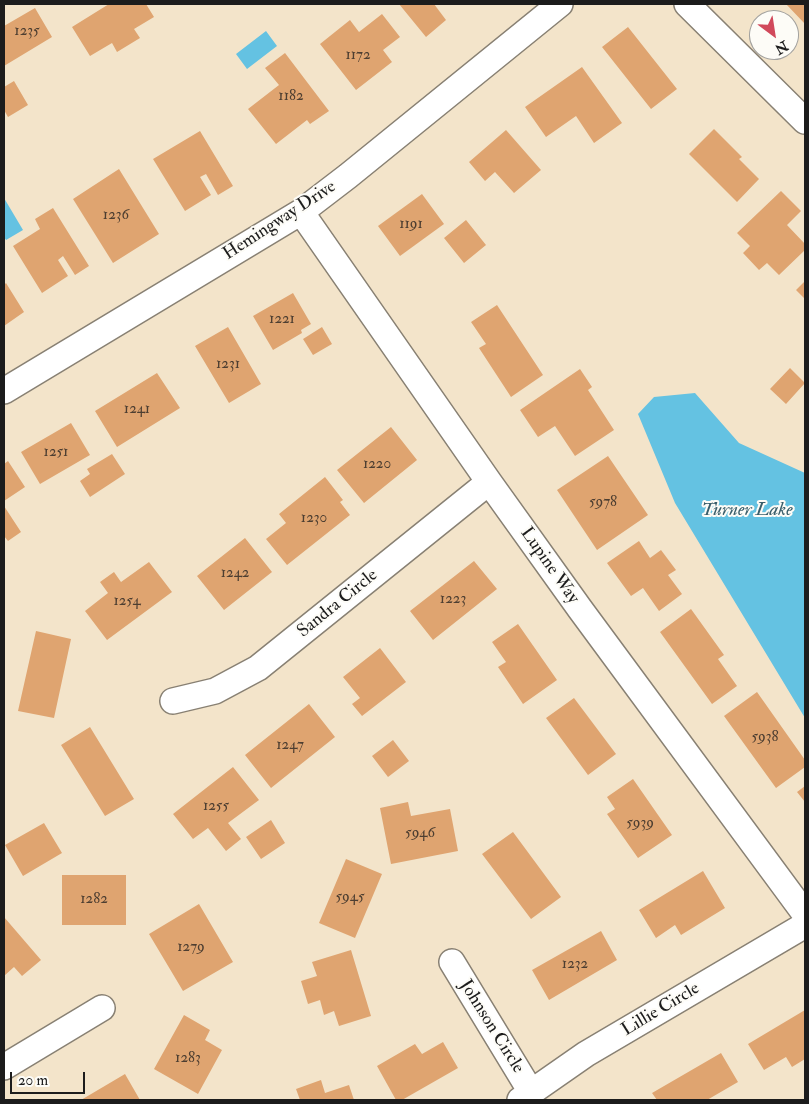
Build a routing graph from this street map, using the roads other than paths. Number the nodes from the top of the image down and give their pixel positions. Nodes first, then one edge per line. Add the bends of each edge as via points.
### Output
1 (560, 4) edge
2 (687, 4) edge
3 (805, 121) edge
4 (301, 212) junction
5 (4, 391) edge
6 (489, 482) junction
7 (173, 701) dead end
8 (805, 914) edge
9 (805, 924) edge
10 (452, 962) dead end
11 (102, 1008) dead end
12 (4, 1067) edge
13 (525, 1096) edge

1 - 4 street, Hemingway Drive
2 - 3 street
4 - 5 street, Hemingway Drive
4 - 6 street, Lupine Way
6 - 7 street, Sandra Circle via 258,668 215,691
6 - 8 street, Lupine Way
9 - 13 street, Lillie Circle via 586,1054
10 - 13 street, Johnson Circle
11 - 12 street

